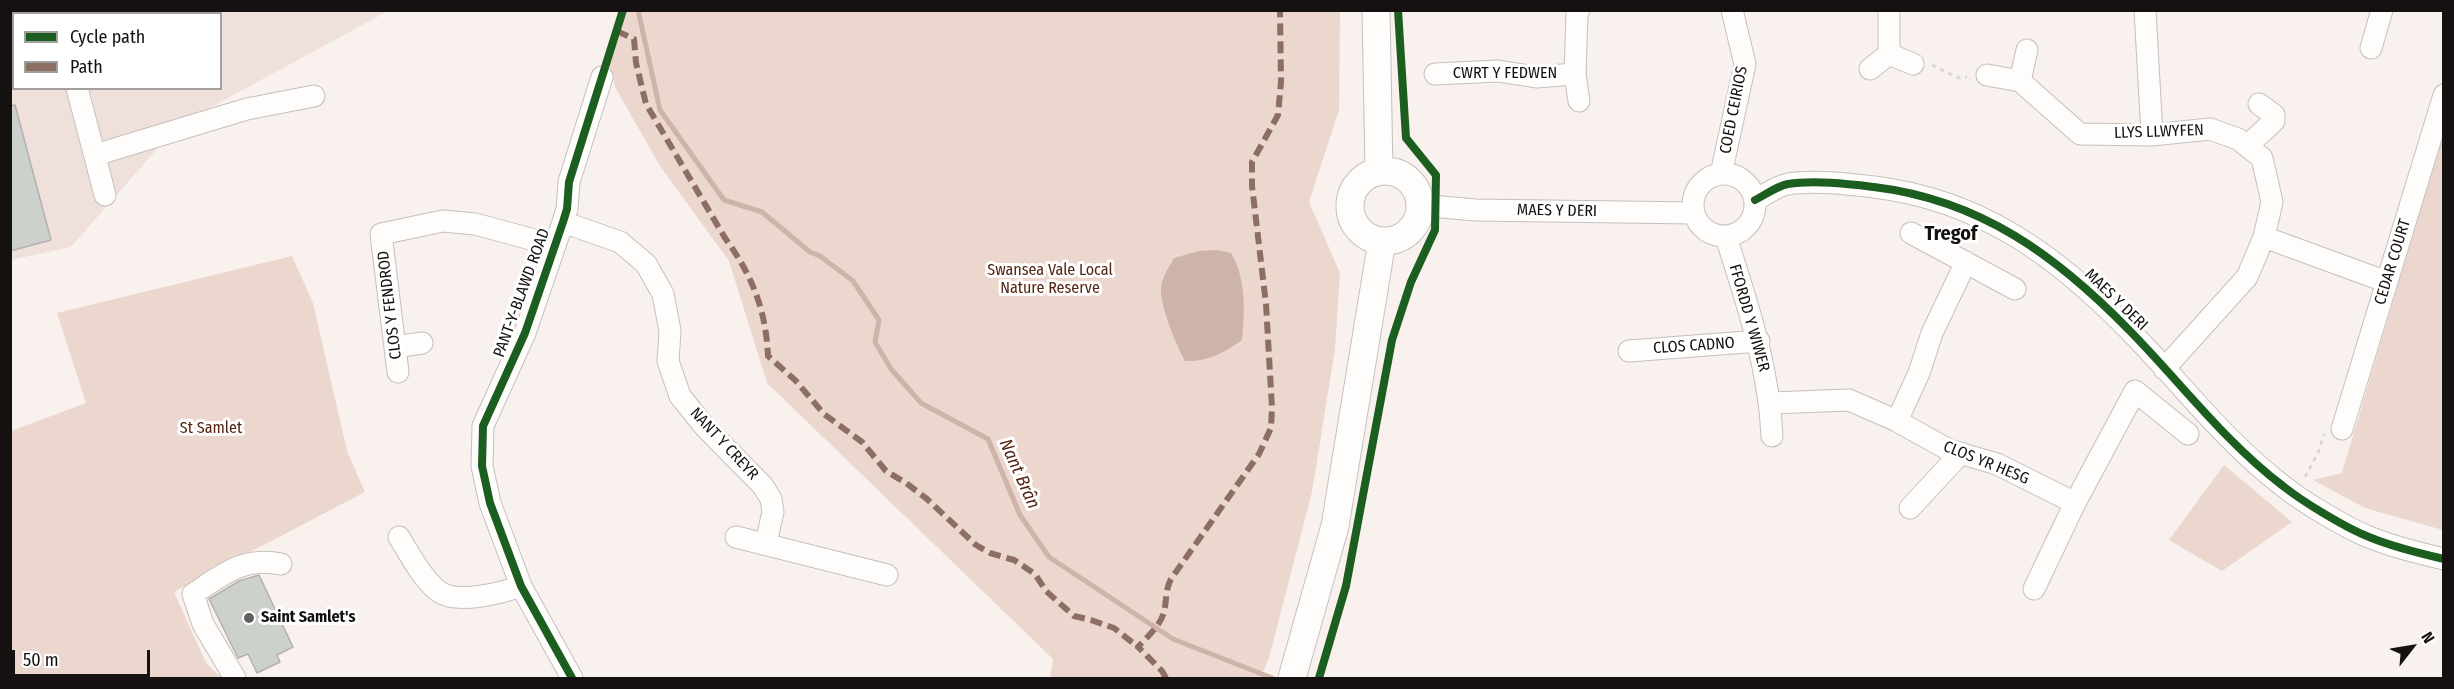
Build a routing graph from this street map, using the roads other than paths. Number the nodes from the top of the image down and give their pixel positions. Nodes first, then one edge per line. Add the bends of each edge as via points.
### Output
1 (71, 10) edge
2 (1376, 10) edge
3 (1579, 10) edge
4 (1732, 10) edge
5 (1889, 10) edge
6 (2145, 10) edge
7 (2382, 10) edge
8 (58, 12) edge
9 (2371, 48) dead end
10 (2027, 50) dead end
11 (1889, 54) junction
12 (1913, 64) road end
13 (1870, 69) dead end
14 (1435, 74) dead end
15 (1575, 74) junction
16 (1987, 75) road end
17 (602, 76) dead end
18 (2020, 81) junction
19 (78, 90) edge
20 (2444, 95) edge
21 (314, 96) dead end
22 (1579, 101) dead end
23 (2259, 104) dead end
24 (2152, 135) junction
25 (2247, 146) junction
26 (95, 155) junction
27 (1379, 171) junction
28 (1721, 174) junction
29 (105, 195) dead end
30 (1755, 200) junction
31 (1419, 205) junction
32 (1694, 213) junction
33 (563, 222) junction
34 (1911, 233) dead end
35 (1726, 237) junction
36 (2264, 237) junction
37 (1382, 241) junction
38 (553, 245) junction
39 (1966, 262) junction
40 (2387, 282) junction
41 (2015, 288) dead end
42 (1759, 341) junction
43 (422, 343) dead end
44 (395, 347) junction
45 (1629, 351) dead end
46 (2164, 369) junction
47 (398, 372) dead end
48 (1771, 404) junction
49 (1897, 421) junction
50 (2342, 429) road end
51 (2188, 434) dead end
52 (1772, 436) dead end
53 (1961, 453) junction
54 (2075, 503) junction
55 (1910, 508) dead end
56 (399, 537) dead end
57 (736, 537) dead end
58 (766, 543) junction
59 (2444, 559) edge
60 (281, 564) dead end
61 (887, 575) dead end
62 (522, 585) junction
63 (2034, 590) dead end
64 (235, 678) edge
65 (572, 678) edge
66 (1292, 678) edge

1 - 8 street
2 - 27 main road
3 - 15 street
4 - 28 street, COED CEIRIOS via 1745,64
5 - 11 street
6 - 24 street
7 - 9 street
10 - 18 street
11 - 12 street
11 - 13 street
14 - 15 street, CWRT Y FEDWEN via 1498,71 1536,78
15 - 22 street
16 - 18 street
17 - 33 street, PANT-Y-BLAWD ROAD via 569,182
18 - 24 street, LLYS LLWYFEN via 2080,134
19 - 26 street
20 - 40 street, CEDAR COURT
21 - 26 street via 247,109
23 - 25 street via 2274,115 2274,121
24 - 25 street, LLYS LLWYFEN via 2210,129
25 - 36 street, LLYS LLWYFEN via 2262,158 2272,202
26 - 29 street
27 - 31 main road via 1407,179 1414,186
27 - 37 main road via 1357,184 1349,207 1359,230
28 - 30 street via 1748,184
28 - 32 street via 1708,179 1697,190
30 - 35 street via 1750,224 1740,233
30 - 46 street, MAES Y DERI via 1786,184 1847,184 1922,196 1973,212 2064,269
31 - 32 street, MAES Y DERI via 1476,210
31 - 37 main road via 1409,232
32 - 35 street via 1707,232
33 - 38 street, PANT-Y-BLAWD ROAD
33 - 58 street, NANT Y CREYR via 620,242 646,264 663,294 670,331 668,361 680,396 771,499 773,513
34 - 39 street
35 - 42 street, FFORDD Y WIWER
36 - 40 street
36 - 46 street, LLYS LLWYFEN via 2247,277
37 - 66 main road via 1335,526
38 - 44 street, CLOS Y FENDROD via 475,224 443,220 381,234
38 - 62 street, PANT-Y-BLAWD ROAD via 525,333 483,426 482,466 490,503
39 - 41 street
39 - 49 street
40 - 50 street, CEDAR COURT
42 - 45 street, CLOS CADNO
42 - 48 street, FFORDD Y WIWER
43 - 44 street
44 - 47 street, CLOS Y FENDROD
46 - 59 street, MAES Y DERI via 2228,438 2295,495 2367,537
48 - 49 street, CLOS YR HESG via 1849,400
48 - 52 street, FFORDD Y WIWER
49 - 53 street, CLOS YR HESG
51 - 54 street via 2135,391
53 - 54 street, CLOS YR HESG via 1997,464
53 - 55 street
54 - 63 street
56 - 62 street via 439,592 476,596
57 - 58 street
58 - 61 street
60 - 64 street via 266,561 234,567 193,594 203,624
62 - 65 street, PANT-Y-BLAWD ROAD

